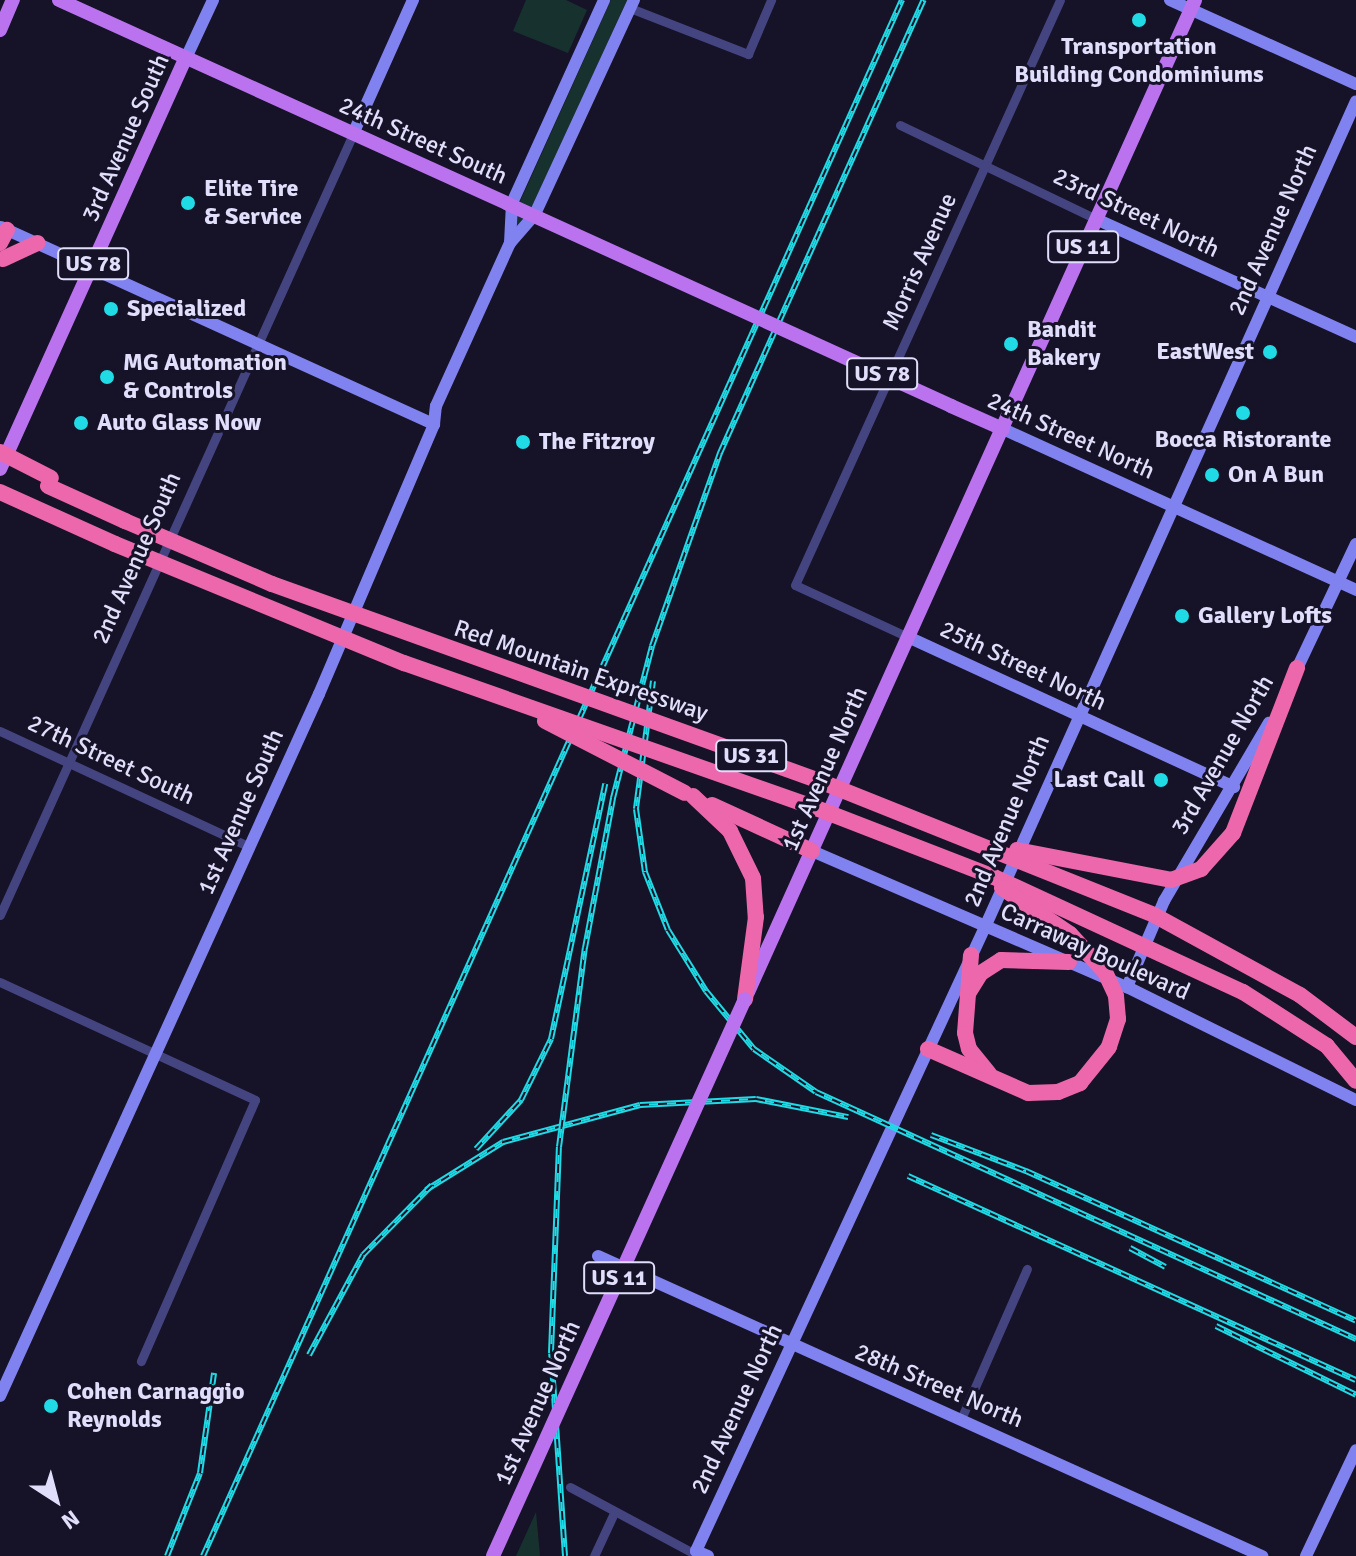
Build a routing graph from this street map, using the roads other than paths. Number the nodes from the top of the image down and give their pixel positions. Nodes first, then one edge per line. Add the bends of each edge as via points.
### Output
1 (13, 0) edge
2 (59, 0) edge
3 (213, 0) edge
4 (413, 0) edge
5 (604, 0) edge
6 (771, 0) edge
7 (1060, 0) edge
8 (1170, 0) edge
9 (632, 4) edge
10 (1193, 5) edge
11 (0, 30) edge
12 (186, 58) junction
13 (1356, 84) edge
14 (1356, 101) edge
15 (900, 125) dead end
16 (353, 134) junction
17 (984, 169) junction
18 (1096, 219) junction
19 (4, 243) edge
20 (37, 243) junction
21 (510, 243) junction
22 (91, 268) junction
23 (1267, 297) junction
24 (768, 323) joint
25 (1356, 337) edge
26 (257, 343) junction
27 (434, 424) junction
28 (1003, 429) junction
29 (0, 452) edge
30 (0, 467) edge
31 (50, 482) junction
32 (0, 492) edge
33 (1172, 505) junction
34 (1356, 544) edge
35 (1339, 582) junction
36 (795, 585) joint
37 (1356, 590) edge
38 (908, 637) junction
39 (1297, 668) junction
40 (486, 692) junction
41 (1077, 715) junction
42 (0, 731) edge
43 (68, 762) junction
44 (1234, 787) junction
45 (689, 794) junction
46 (960, 835) junction
47 (248, 846) junction
48 (812, 851) junction
49 (974, 869) junction
50 (0, 915) edge
51 (985, 927) junction
52 (971, 955) junction
53 (757, 958) junction
54 (1069, 962) junction
55 (0, 982) edge
56 (1127, 987) junction
57 (968, 993) junction
58 (745, 999) joint
59 (1356, 1037) edge
60 (1327, 1046) junction
61 (928, 1049) junction
62 (155, 1055) junction
63 (1356, 1066) edge
64 (1356, 1081) edge
65 (1000, 1083) junction
66 (1356, 1100) edge
67 (598, 1256) dead end
68 (1027, 1269) dead end
69 (790, 1346) junction
70 (141, 1361) dead end
71 (0, 1396) edge
72 (961, 1419) junction
73 (1356, 1450) edge
74 (570, 1487) dead end
75 (614, 1513) junction
76 (699, 1554) edge
77 (493, 1556) edge
78 (594, 1556) edge
79 (1262, 1556) edge
80 (1306, 1556) edge

1 - 11 main road
2 - 12 main road, 24th Street South / US 78
3 - 12 street, 3rd Avenue South
4 - 16 street, 2nd Avenue South
5 - 21 street, 1st Avenue South via 512,203
6 - 9 street via 748,54
7 - 17 street, Morris Avenue
8 - 10 street
9 - 21 street, 1st Avenue South via 535,214
10 - 13 street
10 - 18 main road, 1st Avenue North / US 11
12 - 16 main road, 24th Street South / US 78
12 - 22 main road, 3rd Avenue South / US 78
14 - 23 street, 2nd Avenue North
15 - 17 street, 23rd Street North
16 - 24 main road, 24th Street South / US 78, bridge
16 - 26 street, 2nd Avenue South
17 - 18 street, 23rd Street North
17 - 36 street, Morris Avenue
18 - 23 street, 23rd Street North
18 - 28 main road, 1st Avenue North / US 11
19 - 20 highway
19 - 20 street
20 - 22 street
21 - 27 street, 1st Avenue South via 436,406
22 - 26 street
22 - 30 main road, 3rd Avenue South / US 78
23 - 25 street, 23rd Street North
23 - 33 street, 2nd Avenue North
24 - 28 main road, 24th Street North / US 78, bridge
26 - 27 street
26 - 43 street, 2nd Avenue South
27 - 47 street, 1st Avenue South
28 - 33 street, 24th Street North
28 - 38 main road, 1st Avenue North / US 11
29 - 31 highway, bridge
30 - 31 highway
31 - 46 highway, Red Mountain Expressway / US 31, bridge via 99,501 118,518 427,643
32 - 40 highway, Red Mountain Expressway / US 31, bridge via 115,544
33 - 35 street, 24th Street North
33 - 41 street, 2nd Avenue North
34 - 35 street, 3rd Avenue North
35 - 37 street, 24th Street North
35 - 39 street, 3rd Avenue North
36 - 38 street, 25th Street North
38 - 41 street, 25th Street North
38 - 48 main road, 1st Avenue North / US 11
39 - 44 street, 3rd Avenue North
39 - 46 highway, bridge via 1233,833 1201,869 1157,880
40 - 45 highway, bridge
40 - 49 highway, Red Mountain Expressway / US 31, bridge
41 - 44 street, 25th Street North
41 - 51 street, 2nd Avenue North
42 - 43 street, 27th Street South
43 - 47 street, 27th Street South
43 - 50 street, 2nd Avenue South
44 - 56 street, 3rd Avenue North via 1164,901
45 - 48 highway
45 - 53 highway via 730,831 747,861 756,898
46 - 59 highway, Red Mountain Expressway / US 31, bridge via 1214,944 1300,995
47 - 62 street, 1st Avenue South
48 - 51 street, Carraway Boulevard
48 - 53 main road, 1st Avenue North / US 11
49 - 60 highway, Red Mountain Expressway / US 31, bridge via 1231,986
49 - 65 highway, bridge via 1070,934 1097,962 1116,996 1118,1019 1097,1068 1058,1092 1028,1093
51 - 52 street, 2nd Avenue North
51 - 54 street, Carraway Boulevard
52 - 57 highway
52 - 61 street, 2nd Avenue North
53 - 58 highway
54 - 56 street, Carraway Boulevard
54 - 57 highway via 1001,960 981,973
55 - 62 street
56 - 66 street, Carraway Boulevard
57 - 65 highway via 969,1049
58 - 77 main road, 1st Avenue North / US 11, bridge
60 - 63 highway, Red Mountain Expressway / US 31
60 - 64 highway
61 - 65 highway
61 - 69 street, 2nd Avenue North
62 - 70 street via 255,1100
62 - 71 street, 1st Avenue South
67 - 69 street, 28th Street North
68 - 72 street
69 - 72 street, 28th Street North
69 - 76 street, 2nd Avenue North
72 - 79 street, 28th Street North
73 - 80 street
74 - 75 street
75 - 76 street
75 - 78 street

